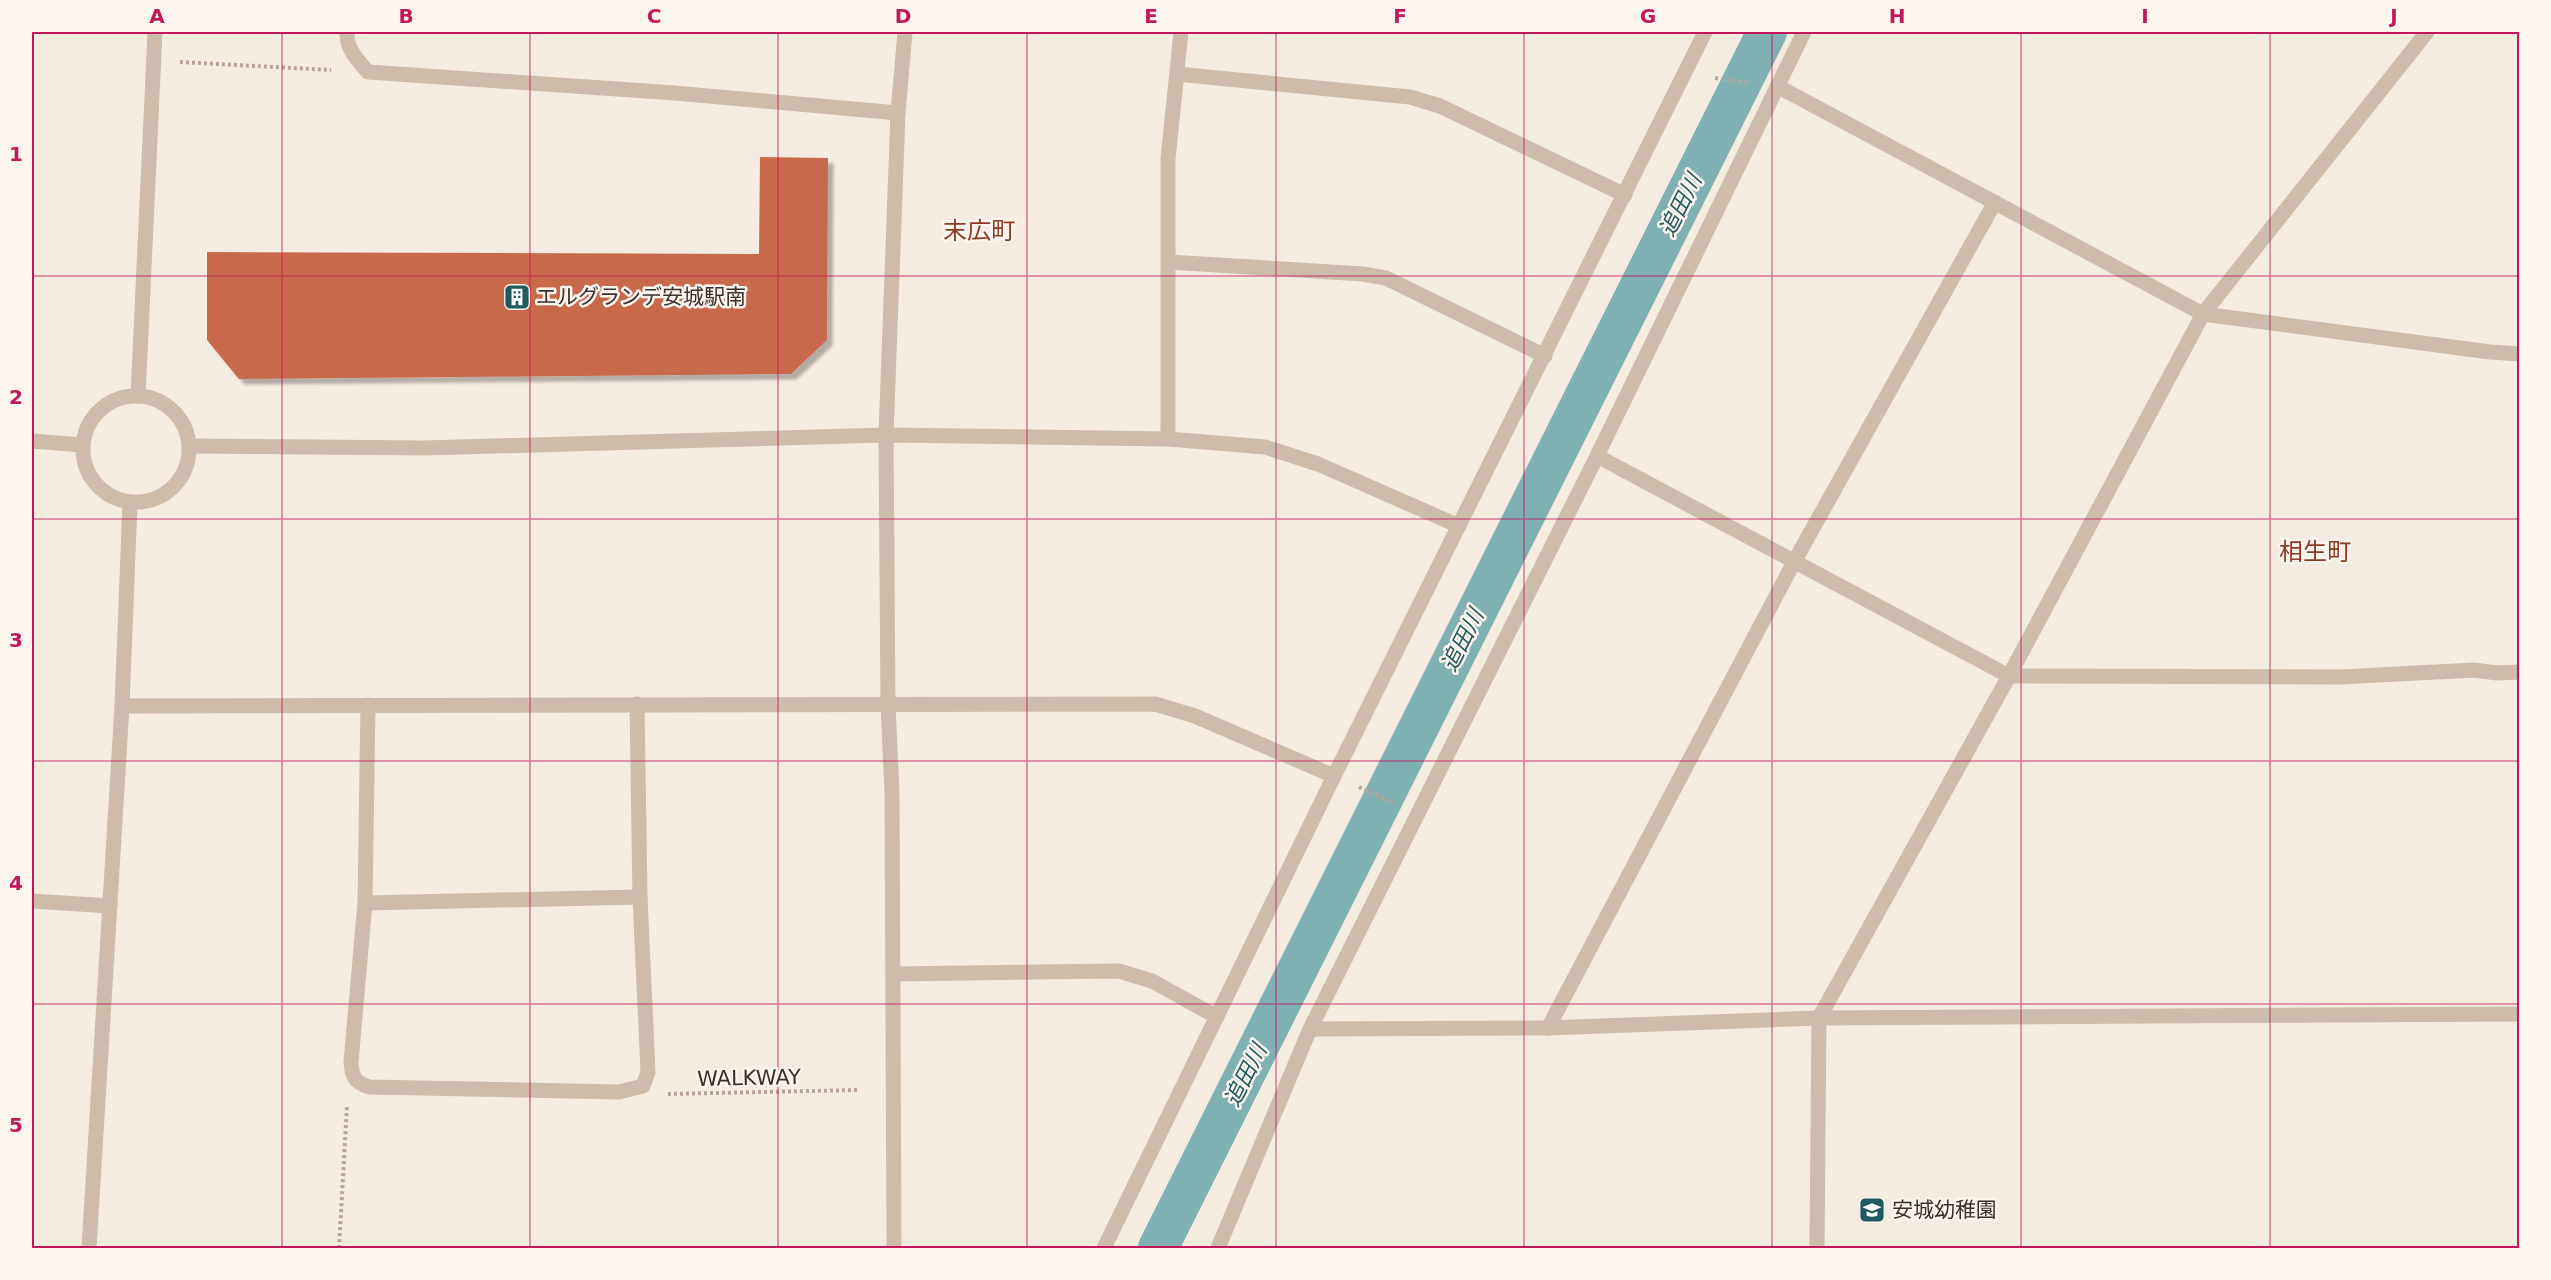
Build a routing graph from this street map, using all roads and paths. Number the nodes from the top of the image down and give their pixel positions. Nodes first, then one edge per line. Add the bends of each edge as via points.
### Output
1 (155, 32) edge
2 (347, 32) edge
3 (905, 32) edge
4 (1181, 32) edge
5 (1705, 32) edge
6 (1804, 32) edge
7 (2427, 32) edge
8 (154, 60) junction
9 (368, 72) junction
10 (1177, 74) junction
11 (1777, 86) junction
12 (898, 113) junction
13 (1624, 195) junction
14 (1995, 202) junction
15 (1168, 262) junction
16 (2203, 314) junction
17 (2520, 354) edge
18 (1545, 356) junction
19 (138, 396) junction
20 (886, 435) junction
21 (1168, 439) junction
22 (32, 441) edge
23 (82, 445) junction
24 (190, 446) junction
25 (1597, 456) junction
26 (130, 503) junction
27 (1459, 526) junction
28 (1794, 562) junction
29 (2520, 672) edge
30 (2009, 676) junction
31 (888, 704) junction
32 (368, 705) junction
33 (638, 705) junction
34 (122, 706) junction
35 (1334, 776) junction
36 (1394, 804) dead end
37 (640, 897) junction
38 (32, 901) edge
39 (365, 903) junction
40 (110, 906) junction
41 (893, 974) junction
42 (2520, 1014) edge
43 (1217, 1017) junction
44 (1819, 1018) junction
45 (1548, 1028) junction
46 (1310, 1029) junction
47 (356, 1082) junction
48 (643, 1086) junction
49 (859, 1090) dead end
50 (89, 1248) edge
51 (339, 1248) edge
52 (894, 1248) edge
53 (1104, 1248) edge
54 (1218, 1248) edge
55 (1816, 1248) edge

1 - 8 street
2 - 9 street via 354,57
3 - 12 street
4 - 10 street
5 - 13 street
6 - 11 street
7 - 16 street
8 - 9 path
8 - 19 street
9 - 12 street
10 - 13 street via 1410,97 1440,106
10 - 15 street via 1168,159
11 - 14 street
11 - 25 street
12 - 20 street
13 - 18 street
14 - 16 street
14 - 28 street
15 - 18 street via 1386,278
15 - 21 street
16 - 17 street
16 - 30 street
18 - 27 street
19 - 23 street via 122,398 95,415
19 - 24 street via 168,406 179,417
20 - 21 street
20 - 24 street via 424,448
20 - 31 street
21 - 27 street via 1265,447 1318,464
22 - 23 street
23 - 26 street via 90,477 114,499
24 - 26 street via 188,465 180,481 149,502
25 - 28 street
25 - 46 street
26 - 34 street
27 - 35 street
28 - 30 street
28 - 45 street
29 - 30 street via 2474,670 2341,677
30 - 44 street
31 - 33 street
31 - 35 street via 1155,704 1195,716
31 - 41 street
32 - 33 street
32 - 34 street
32 - 39 street
33 - 37 street
34 - 40 street
35 - 36 path
35 - 43 street
37 - 39 street
37 - 48 street via 648,1072
38 - 40 street
39 - 47 street via 351,1062
40 - 50 street
41 - 43 street via 1119,971 1152,981
41 - 52 street
42 - 44 street
43 - 53 street
44 - 45 street
44 - 55 street
45 - 46 street
46 - 54 street
47 - 48 street via 369,1087 619,1092
47 - 51 path via 349,1092 345,1115
48 - 49 path, WALKWAY via 660,1095

